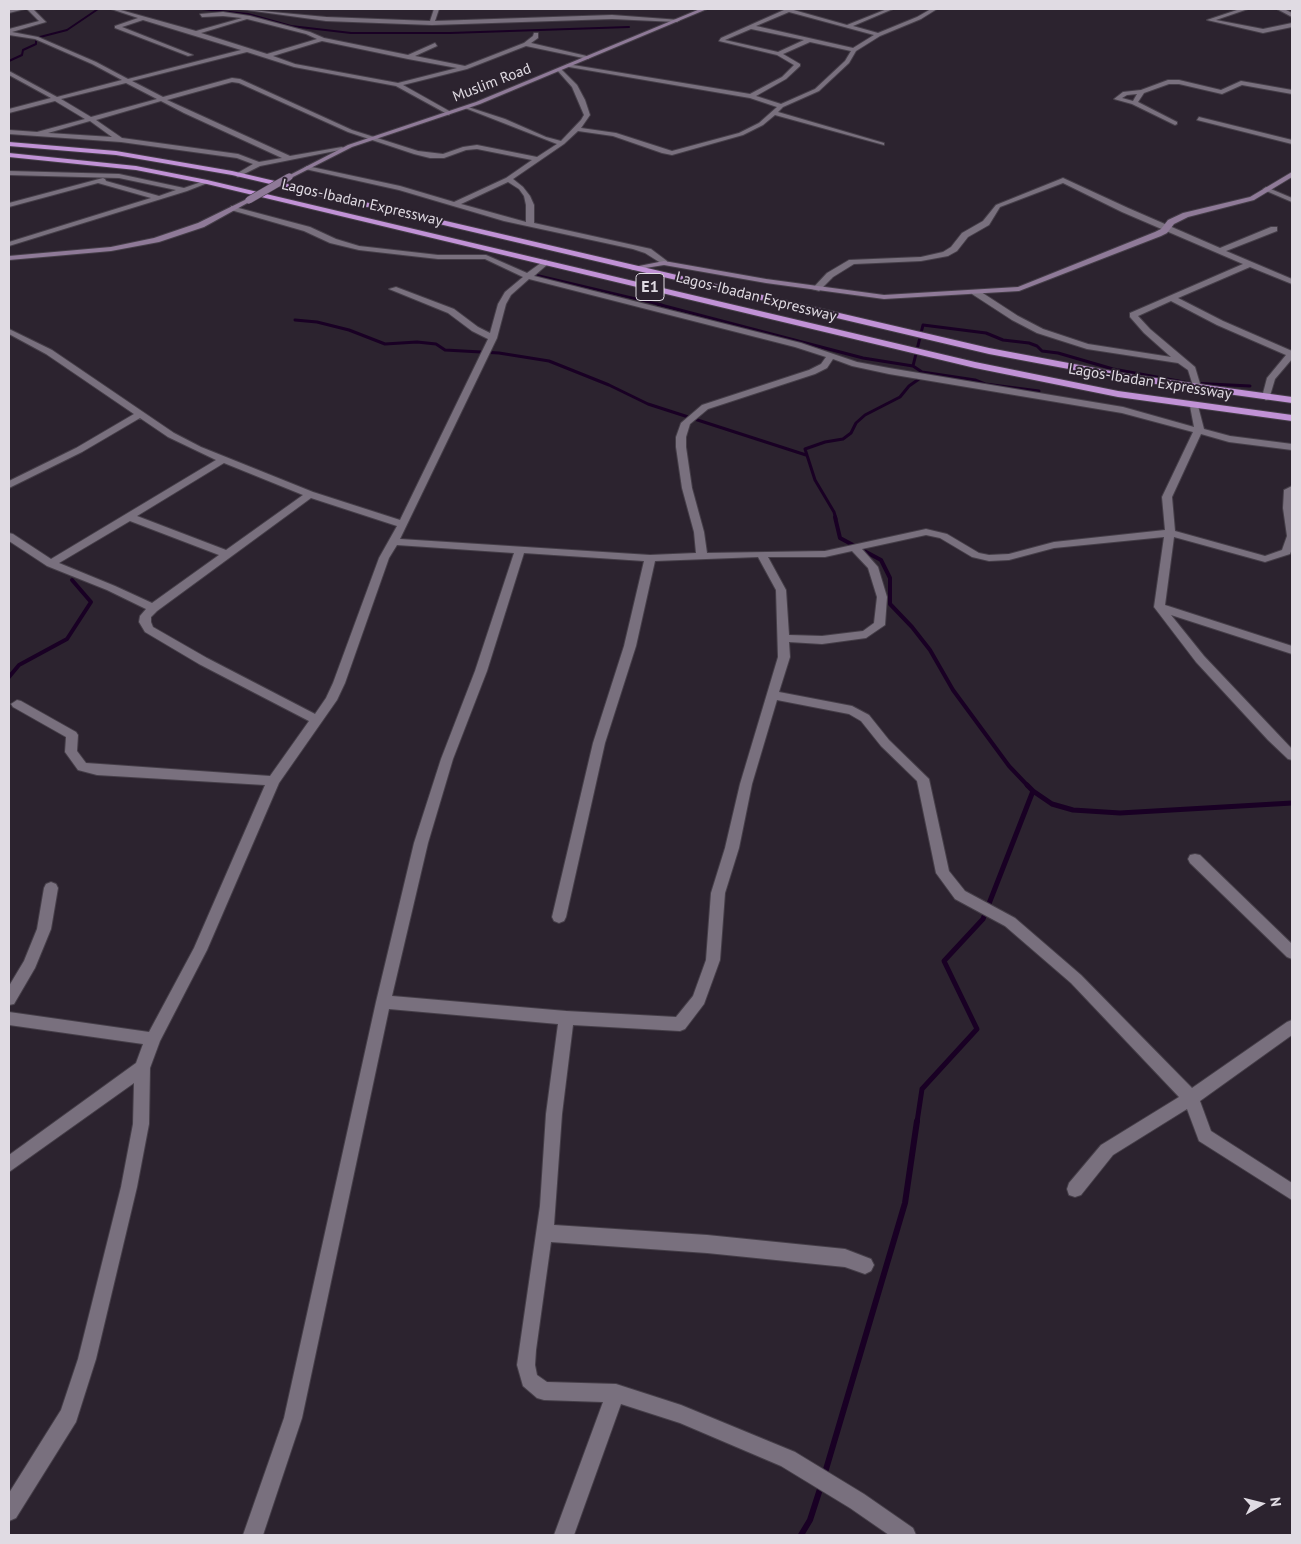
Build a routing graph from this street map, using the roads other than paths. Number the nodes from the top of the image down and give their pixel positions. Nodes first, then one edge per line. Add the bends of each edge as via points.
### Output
1 (22, 9) edge
2 (30, 9) edge
3 (113, 9) edge
4 (242, 9) edge
5 (436, 9) edge
6 (606, 9) edge
7 (704, 9) edge
8 (787, 9) edge
9 (887, 9) edge
10 (934, 9) edge
11 (1245, 9) edge
12 (1280, 9) edge
13 (9, 11) edge
14 (531, 11) dead end
15 (329, 13) dead end
16 (202, 14) dead end
17 (1292, 15) edge
18 (612, 17) junction
19 (146, 18) junction
20 (250, 18) junction
21 (326, 19) junction
22 (532, 20) junction
23 (677, 20) junction
24 (432, 23) junction
25 (1292, 25) edge
26 (849, 26) junction
27 (751, 27) junction
28 (9, 32) edge
29 (196, 33) junction
30 (536, 34) dead end
31 (878, 35) junction
32 (322, 39) junction
33 (809, 40) junction
34 (526, 44) junction
35 (435, 45) dead end
36 (247, 50) junction
37 (854, 50) junction
38 (779, 54) junction
39 (190, 55) dead end
40 (268, 56) junction
41 (408, 57) junction
42 (588, 57) junction
43 (570, 65) junction
44 (465, 68) junction
45 (560, 70) junction
46 (9, 73) edge
47 (127, 80) junction
48 (398, 85) junction
49 (1142, 92) junction
50 (1292, 92) edge
51 (751, 96) junction
52 (56, 99) junction
53 (164, 100) junction
54 (1134, 103) junction
55 (781, 106) junction
56 (467, 107) junction
57 (9, 111) edge
58 (449, 113) junction
59 (776, 113) junction
60 (1199, 118) dead end
61 (92, 120) junction
62 (1175, 123) dead end
63 (578, 129) junction
64 (9, 132) edge
65 (40, 133) junction
66 (370, 138) junction
67 (120, 140) junction
68 (562, 142) junction
69 (1292, 142) edge
70 (9, 144) edge
71 (882, 144) dead end
72 (342, 149) junction
73 (9, 155) edge
74 (288, 158) junction
75 (538, 159) junction
76 (258, 164) junction
77 (307, 168) junction
78 (9, 173) edge
79 (1292, 174) edge
80 (238, 175) junction
81 (119, 176) junction
82 (508, 179) junction
83 (97, 181) junction
84 (207, 182) junction
85 (185, 190) junction
86 (1266, 190) junction
87 (159, 198) junction
88 (1292, 200) edge
89 (9, 205) edge
90 (453, 205) junction
91 (234, 208) junction
92 (530, 225) junction
93 (1166, 227) junction
94 (1274, 229) dead end
95 (9, 244) edge
96 (1220, 251) junction
97 (9, 258) edge
98 (545, 262) junction
99 (664, 263) junction
100 (1249, 264) junction
101 (633, 268) junction
102 (529, 277) junction
103 (1292, 282) edge
104 (816, 288) junction
105 (393, 289) dead end
106 (974, 292) junction
107 (1171, 298) junction
108 (9, 331) edge
109 (492, 338) junction
110 (1291, 354) edge
111 (832, 355) junction
112 (1181, 361) junction
113 (1197, 388) junction
114 (1266, 397) junction
115 (1292, 400) edge
116 (1194, 406) junction
117 (138, 415) junction
118 (1292, 418) edge
119 (1199, 429) junction
120 (1292, 447) edge
121 (224, 459) junction
122 (9, 485) edge
123 (1292, 489) edge
124 (310, 494) junction
125 (129, 518) junction
126 (402, 524) junction
127 (1170, 533) junction
128 (11, 539) edge
129 (394, 542) junction
130 (855, 548) junction
131 (520, 550) junction
132 (226, 554) junction
133 (761, 554) junction
134 (702, 556) junction
135 (650, 558) junction
136 (51, 564) junction
137 (152, 608) junction
138 (1158, 608) junction
139 (784, 638) junction
140 (1292, 650) edge
141 (773, 695) junction
142 (17, 704) dead end
143 (317, 720) junction
144 (1292, 756) edge
145 (273, 781) junction
146 (1195, 859) dead end
147 (51, 888) dead end
148 (559, 917) dead end
149 (1292, 954) edge
150 (9, 999) edge
151 (383, 1002) junction
152 (9, 1018) edge
153 (566, 1018) junction
154 (1292, 1027) edge
155 (153, 1039) junction
156 (142, 1068) junction
157 (1191, 1098) junction
158 (9, 1164) edge
159 (1075, 1189) dead end
160 (1292, 1192) edge
161 (544, 1233) junction
162 (865, 1265) dead end
163 (616, 1393) junction
164 (9, 1511) edge
165 (253, 1535) edge
166 (564, 1535) edge
167 (906, 1535) edge

1 - 13 street
2 - 28 street via 42,22
3 - 19 street
4 - 21 street
5 - 24 street
6 - 18 street
7 - 23 street, Muslim Road
8 - 26 street
8 - 27 street
9 - 26 street
10 - 31 street
11 - 25 street via 1210,20 1262,32
12 - 17 street
14 - 22 street
15 - 21 street
16 - 20 street
18 - 22 street
18 - 23 street
19 - 29 street
19 - 39 street via 117,27
20 - 29 street
20 - 32 street
21 - 24 street
22 - 24 street
23 - 42 street, Muslim Road
26 - 31 street
27 - 33 street
27 - 38 street via 722,41
28 - 47 street via 36,38
29 - 36 street
30 - 34 street
31 - 37 street
32 - 40 street
32 - 41 street
33 - 37 street
33 - 38 street
34 - 42 street
34 - 44 street
35 - 41 street
36 - 40 street
36 - 47 street
37 - 55 street via 847,62 817,90
38 - 51 street via 798,65 784,78
40 - 48 street via 294,65
41 - 44 street
42 - 43 street, Muslim Road
43 - 45 street, Muslim Road
43 - 51 street
44 - 48 street
45 - 56 street, Muslim Road
45 - 63 street via 575,86 586,109 587,115
46 - 52 street
47 - 52 street
47 - 53 street
48 - 58 street
49 - 50 street via 1168,82 1222,92 1241,82
49 - 54 street
49 - 54 street via 1125,93 1117,98
51 - 55 street
52 - 57 street
52 - 61 street
53 - 61 street
53 - 66 street via 232,80 240,81
53 - 74 street
54 - 62 street
55 - 59 street
56 - 58 street, Muslim Road
56 - 68 street
58 - 66 street, Muslim Road
59 - 63 street via 741,134 672,153 614,134
59 - 71 street
60 - 69 street
61 - 65 street
61 - 67 street
63 - 68 street
64 - 65 street
65 - 67 street
66 - 72 street, Muslim Road
66 - 75 street via 430,156 444,156 477,147
67 - 76 street via 238,156
68 - 75 street
70 - 80 highway, Lagos-Ibadan Expressway / E1 via 116,153
72 - 74 street
72 - 77 street, Muslim Road
73 - 84 highway, Lagos-Ibadan Expressway / E1 via 126,167
74 - 76 street
75 - 82 street
76 - 80 street
77 - 90 street via 400,188
77 - 91 street, Muslim Road, bridge
78 - 81 street
79 - 86 street
80 - 101 highway, Lagos-Ibadan Expressway / E1
81 - 83 street
81 - 85 street
82 - 90 street
82 - 92 street via 527,196
83 - 87 street
83 - 89 street
84 - 85 street
84 - 98 highway, Lagos-Ibadan Expressway / E1
85 - 87 street
86 - 88 street
86 - 93 street via 1252,198 1186,215
87 - 95 street
90 - 92 street
91 - 97 street, Muslim Road via 182,232 136,244
91 - 102 street via 360,248 438,257 486,257
92 - 99 street via 635,247 648,251
93 - 96 street
93 - 104 street via 1062,180 998,206 986,223 965,234 954,250 945,254 921,259 852,262
93 - 106 street via 1158,234 1019,289
94 - 96 street
96 - 100 street
98 - 102 street
98 - 116 highway, Lagos-Ibadan Expressway / E1 via 975,365
99 - 101 street
99 - 104 street
100 - 103 street
100 - 107 street
101 - 113 highway, Lagos-Ibadan Expressway / E1 via 989,351
102 - 109 street via 508,294
102 - 111 street
104 - 106 street via 884,297
105 - 109 street via 451,311
106 - 112 street via 1040,331 1087,346
107 - 110 street
107 - 112 street via 1132,315
108 - 117 street via 49,352
109 - 126 street
110 - 114 street via 1272,378
111 - 119 street via 889,372 1078,402
111 - 134 street via 824,366 812,372 705,407 686,423 681,448
112 - 113 street via 1192,369
113 - 114 highway, Lagos-Ibadan Expressway / E1
114 - 115 highway, Lagos-Ibadan Expressway / E1
116 - 118 highway, Lagos-Ibadan Expressway / E1
116 - 119 street
117 - 121 street via 171,435
117 - 122 street
119 - 120 street via 1229,438
119 - 127 street via 1167,497
121 - 124 street
121 - 125 street
123 - 127 street via 1289,490 1288,508 1292,536 1286,552 1265,559
124 - 126 street
124 - 132 street
125 - 132 street
125 - 136 street
126 - 129 street
127 - 130 street via 1054,545 989,558 976,555 943,536 926,532
127 - 138 street
128 - 136 street
129 - 131 street
129 - 143 street via 384,558 339,683
130 - 133 street via 825,554
130 - 139 street via 873,567 882,597 879,626 866,634 822,640
131 - 135 street
131 - 151 street via 421,843
132 - 137 street
133 - 134 street
133 - 139 street via 781,590
134 - 135 street
135 - 148 street via 630,646 599,743
136 - 137 street
137 - 143 street via 144,622 149,629
138 - 140 street
138 - 144 street via 1200,659
139 - 141 street via 784,656
141 - 153 street via 718,893 713,960 695,1004 680,1024
141 - 157 street via 852,710 865,718 885,743 923,779 943,873 960,895 1010,922 1076,979
142 - 145 street via 72,735 71,752 82,767
143 - 145 street
145 - 155 street via 200,950
146 - 149 street
147 - 150 street via 44,929 30,964
151 - 153 street
151 - 165 street via 293,1418
152 - 155 street
153 - 161 street
154 - 157 street
155 - 156 street
156 - 158 street
156 - 164 street via 141,1124 131,1178 87,1359 69,1415
157 - 159 street via 1107,1150
157 - 160 street via 1205,1136
161 - 162 street via 707,1244 845,1258
161 - 163 street via 527,1350 529,1380 544,1391
163 - 166 street
163 - 167 street via 681,1414 788,1459

